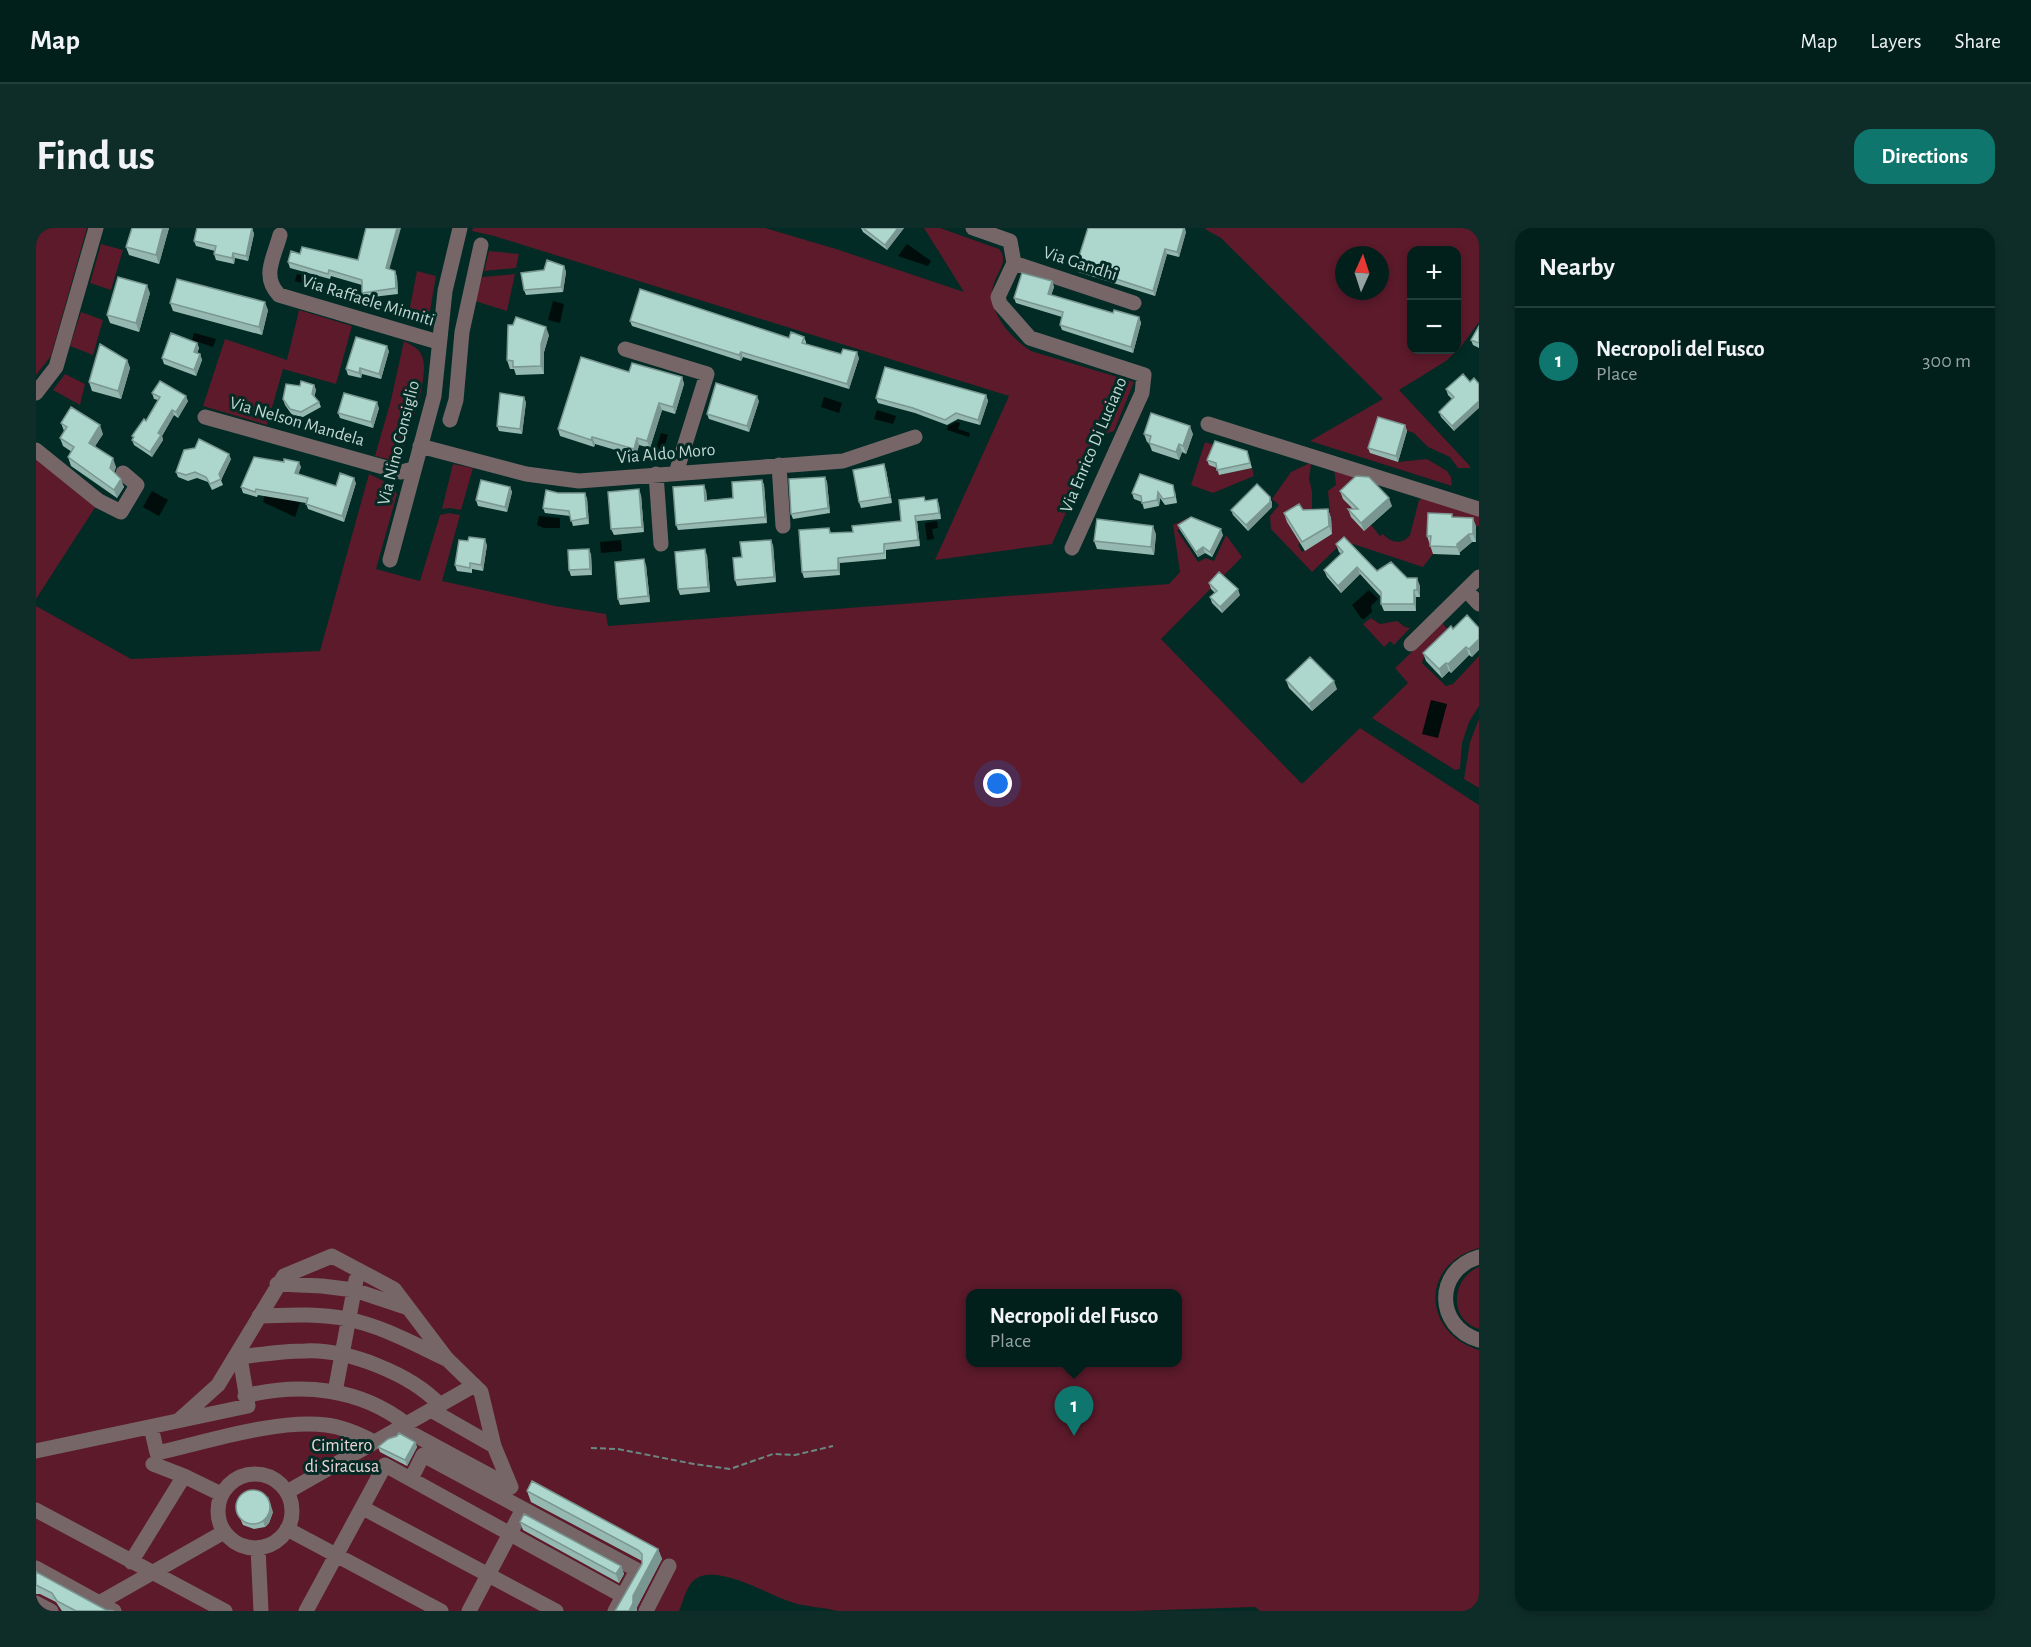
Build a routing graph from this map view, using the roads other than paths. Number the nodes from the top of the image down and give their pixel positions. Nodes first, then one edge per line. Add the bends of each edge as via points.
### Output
1 (96, 228) edge
2 (460, 228) edge
3 (973, 228) edge
4 (280, 235) dead end
5 (481, 245) dead end
6 (1014, 262) junction
7 (1134, 303) dead end
8 (462, 332) junction
9 (439, 335) junction
10 (625, 349) dead end
11 (36, 393) edge
12 (205, 417) dead end
13 (450, 420) dead end
14 (1208, 424) dead end
15 (915, 437) dead end
16 (420, 446) junction
17 (36, 450) edge
18 (779, 465) junction
19 (413, 468) junction
20 (123, 473) dead end
21 (676, 473) junction
22 (656, 474) junction
23 (1479, 509) edge
24 (783, 526) dead end
25 (661, 544) dead end
26 (1071, 548) dead end
27 (390, 560) dead end
28 (1479, 577) edge
29 (1466, 590) junction
30 (1479, 604) edge
31 (1411, 644) dead end
32 (1479, 1257) edge
33 (358, 1270) junction
34 (278, 1284) junction
35 (354, 1290) junction
36 (408, 1308) junction
37 (259, 1316) junction
38 (349, 1319) junction
39 (1479, 1340) edge
40 (342, 1355) junction
41 (238, 1356) junction
42 (447, 1359) junction
43 (473, 1386) junction
44 (335, 1392) junction
45 (245, 1396) junction
46 (436, 1407) junction
47 (179, 1420) junction
48 (403, 1426) junction
49 (151, 1427) junction
50 (374, 1442) junction
51 (494, 1446) junction
52 (36, 1451) edge
53 (153, 1464) dead end
54 (184, 1476) junction
55 (411, 1479) junction
56 (287, 1492) junction
57 (221, 1494) junction
58 (363, 1508) junction
59 (523, 1509) junction
60 (36, 1510) edge
61 (287, 1529) junction
62 (224, 1532) junction
63 (510, 1534) junction
64 (258, 1548) junction
65 (336, 1556) junction
66 (131, 1562) junction
67 (669, 1566) dead end
68 (36, 1568) edge
69 (152, 1573) junction
70 (489, 1575) junction
71 (623, 1596) junction
72 (36, 1603) edge
73 (99, 1603) junction
74 (313, 1609) edge
75 (51, 1611) edge
76 (114, 1611) edge
77 (225, 1611) edge
78 (261, 1611) edge
79 (441, 1611) edge
80 (468, 1611) edge
81 (556, 1611) edge
82 (615, 1611) edge
83 (646, 1611) edge

1 - 11 street via 56,368
2 - 9 street, Via Nino Consiglio
3 - 6 street via 1010,241
4 - 9 street, Via Raffaele Minniti via 268,276 279,295
5 - 8 street
6 - 7 street, Via Gandhi
6 - 26 street, Via Enrico Di Luciano via 998,297 1030,338 1144,375 1142,393
8 - 9 street, Via Raffaele Minniti
8 - 13 street via 456,400
9 - 16 street, Via Nino Consiglio via 434,396
10 - 21 street via 706,374
12 - 19 street, Via Nelson Mandela via 401,472
14 - 23 street
15 - 18 street, Via Aldo Moro via 843,461
16 - 19 street, Via Nino Consiglio
16 - 22 street, Via Aldo Moro via 526,474 579,481
17 - 20 street via 99,501 121,512 137,485
18 - 21 street, Via Aldo Moro
18 - 24 street
19 - 27 street, Via Nino Consiglio
21 - 22 street, Via Aldo Moro
22 - 25 street
28 - 29 street
29 - 30 street
29 - 31 street
32 - 39 street via 1453,1273 1446,1301 1453,1323 1470,1338
33 - 34 street via 332,1256 284,1276
33 - 35 street
33 - 36 street via 394,1289
34 - 35 street
34 - 37 street
35 - 36 street
35 - 38 street
36 - 42 street
37 - 38 street
37 - 41 street
38 - 40 street
38 - 42 street via 399,1336
40 - 41 street via 307,1350
40 - 44 street
40 - 46 street via 399,1375 431,1395
41 - 45 street
41 - 47 street via 218,1385
42 - 43 street
43 - 46 street
43 - 51 street via 481,1392
44 - 45 street via 290,1388
44 - 48 street via 385,1410
45 - 47 street via 248,1406
46 - 48 street
46 - 51 street
47 - 49 street
48 - 50 street
48 - 51 street via 511,1487
49 - 50 street via 157,1453 277,1426 309,1424 352,1431
49 - 52 street
50 - 56 street
53 - 54 street
54 - 57 street
54 - 66 street
55 - 58 street via 385,1465
55 - 59 street via 423,1455
55 - 63 street
56 - 57 street via 272,1478 252,1474 234,1480
56 - 61 street via 292,1510
57 - 62 street via 217,1513
58 - 65 street
58 - 70 street
59 - 63 street
59 - 71 street via 637,1570
60 - 66 street
61 - 64 street via 275,1542
61 - 65 street
62 - 64 street via 245,1547
62 - 69 street
63 - 70 street
63 - 71 street
64 - 78 street
65 - 74 street
65 - 79 street
66 - 69 street
67 - 83 street
68 - 73 street
69 - 73 street
69 - 77 street
70 - 80 street
70 - 81 street
71 - 82 street
72 - 75 street
73 - 76 street

